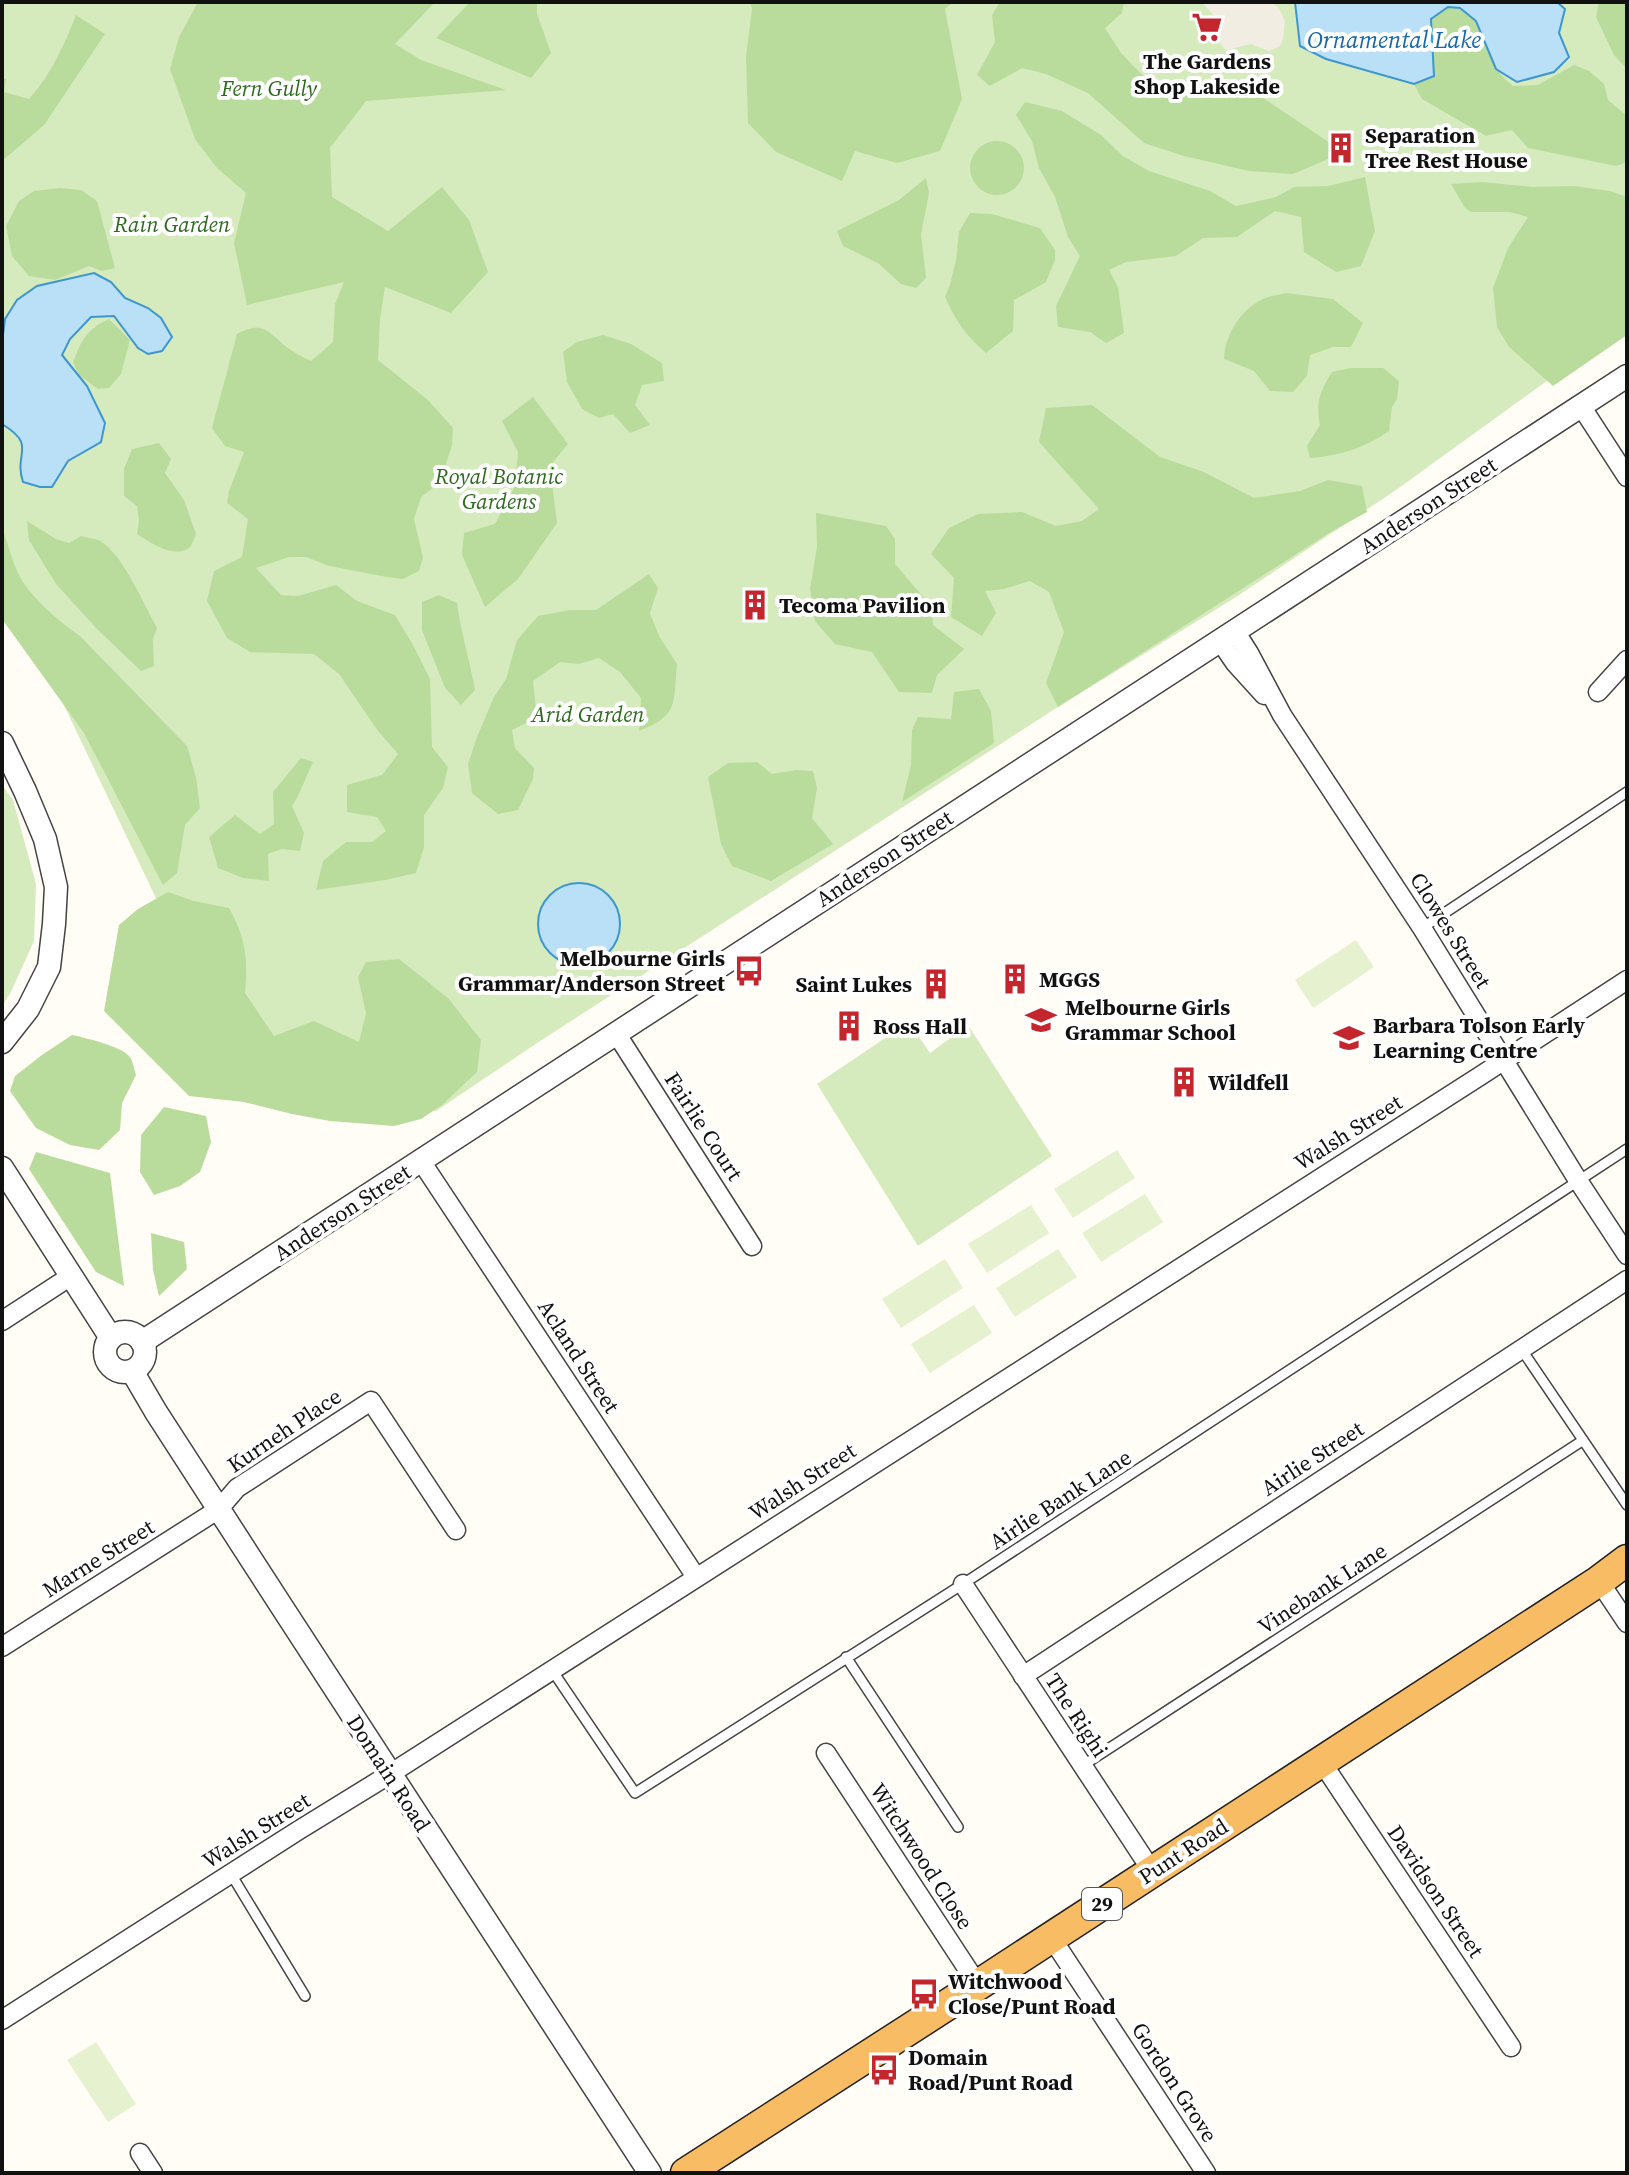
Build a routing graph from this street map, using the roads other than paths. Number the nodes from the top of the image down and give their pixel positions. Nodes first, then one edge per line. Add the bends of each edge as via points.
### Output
1 (1627, 376) edge
2 (1581, 406) junction
3 (1627, 477) edge
4 (1227, 636) junction
5 (1627, 660) edge
6 (1598, 692) dead end
7 (2, 743) edge
8 (1627, 792) edge
9 (1422, 928) junction
10 (1627, 980) edge
11 (616, 1033) junction
12 (2, 1042) edge
13 (1504, 1061) junction
14 (1627, 1149) edge
15 (421, 1161) junction
16 (2, 1168) edge
17 (1579, 1182) junction
18 (752, 1246) dead end
19 (1627, 1255) edge
20 (71, 1276) junction
21 (1627, 1280) edge
22 (2, 1321) edge
23 (111, 1338) junction
24 (142, 1342) junction
25 (1522, 1350) junction
26 (132, 1371) junction
27 (1582, 1441) junction
28 (1627, 1505) edge
29 (219, 1509) junction
30 (456, 1530) dead end
31 (1627, 1560) edge
32 (1627, 1567) edge
33 (696, 1577) junction
34 (1599, 1581) junction
35 (963, 1584) junction
36 (1627, 1623) edge
37 (2, 1647) edge
38 (846, 1657) junction
39 (552, 1670) junction
40 (1023, 1676) junction
41 (826, 1753) dead end
42 (1321, 1761) junction
43 (1082, 1766) junction
44 (390, 1774) junction
45 (958, 1827) dead end
46 (1152, 1871) junction
47 (231, 1874) junction
48 (1051, 1937) junction
49 (978, 1985) junction
50 (305, 1996) dead end
51 (2, 2020) edge
52 (1511, 2047) dead end
53 (140, 2153) dead end
54 (153, 2173) edge
55 (650, 2173) edge
56 (686, 2173) edge
57 (1206, 2173) edge

1 - 2 street, Anderson Street
2 - 3 street
2 - 4 street, Anderson Street
4 - 9 street, Clowes Street via 1235,663 1282,715
4 - 11 street, Anderson Street
5 - 6 street
7 - 12 street via 45,839 56,887 49,967 28,1009
8 - 9 lane
9 - 13 street, Clowes Street
10 - 13 street, Walsh Street
11 - 15 street, Anderson Street
11 - 18 street, Fairlie Court
13 - 17 street, Clowes Street
13 - 33 street, Walsh Street
14 - 17 lane, Airlie Bank Lane
15 - 24 street, Anderson Street
15 - 33 street, Acland Street
16 - 20 street
17 - 19 street, Clowes Street
17 - 35 lane, Airlie Bank Lane
20 - 22 street
20 - 23 street
21 - 25 street, Airlie Street
23 - 24 street via 127,1332
23 - 26 street via 105,1348 107,1360 115,1369
24 - 26 street via 144,1359
25 - 27 lane
25 - 40 street, Airlie Street
26 - 29 street, Domain Road
27 - 28 lane
27 - 43 lane, Vinebank Lane
29 - 30 street, Kurneh Place via 237,1488 371,1401
29 - 37 street, Marne Street
29 - 44 street, Domain Road
31 - 34 highway, Punt Road / 29
32 - 34 highway, Punt Road / 29
33 - 39 street, Walsh Street
34 - 36 street
34 - 42 highway, Punt Road / 29
35 - 38 lane, Airlie Bank Lane
35 - 40 street, The Righi
38 - 39 lane, Airlie Bank Lane via 635,1793
38 - 45 lane
39 - 44 street, Walsh Street
40 - 43 street, The Righi
41 - 49 street, Witchwood Close
42 - 46 highway, Punt Road / 29
42 - 52 street, Davidson Street
43 - 46 street, The Righi
44 - 47 street, Walsh Street
44 - 55 street, Domain Road
46 - 48 highway, Punt Road / 29
47 - 50 lane
47 - 51 street, Walsh Street
48 - 49 highway, Punt Road / 29
48 - 57 street, Gordon Grove
49 - 56 highway, Punt Road / 29
53 - 54 street

